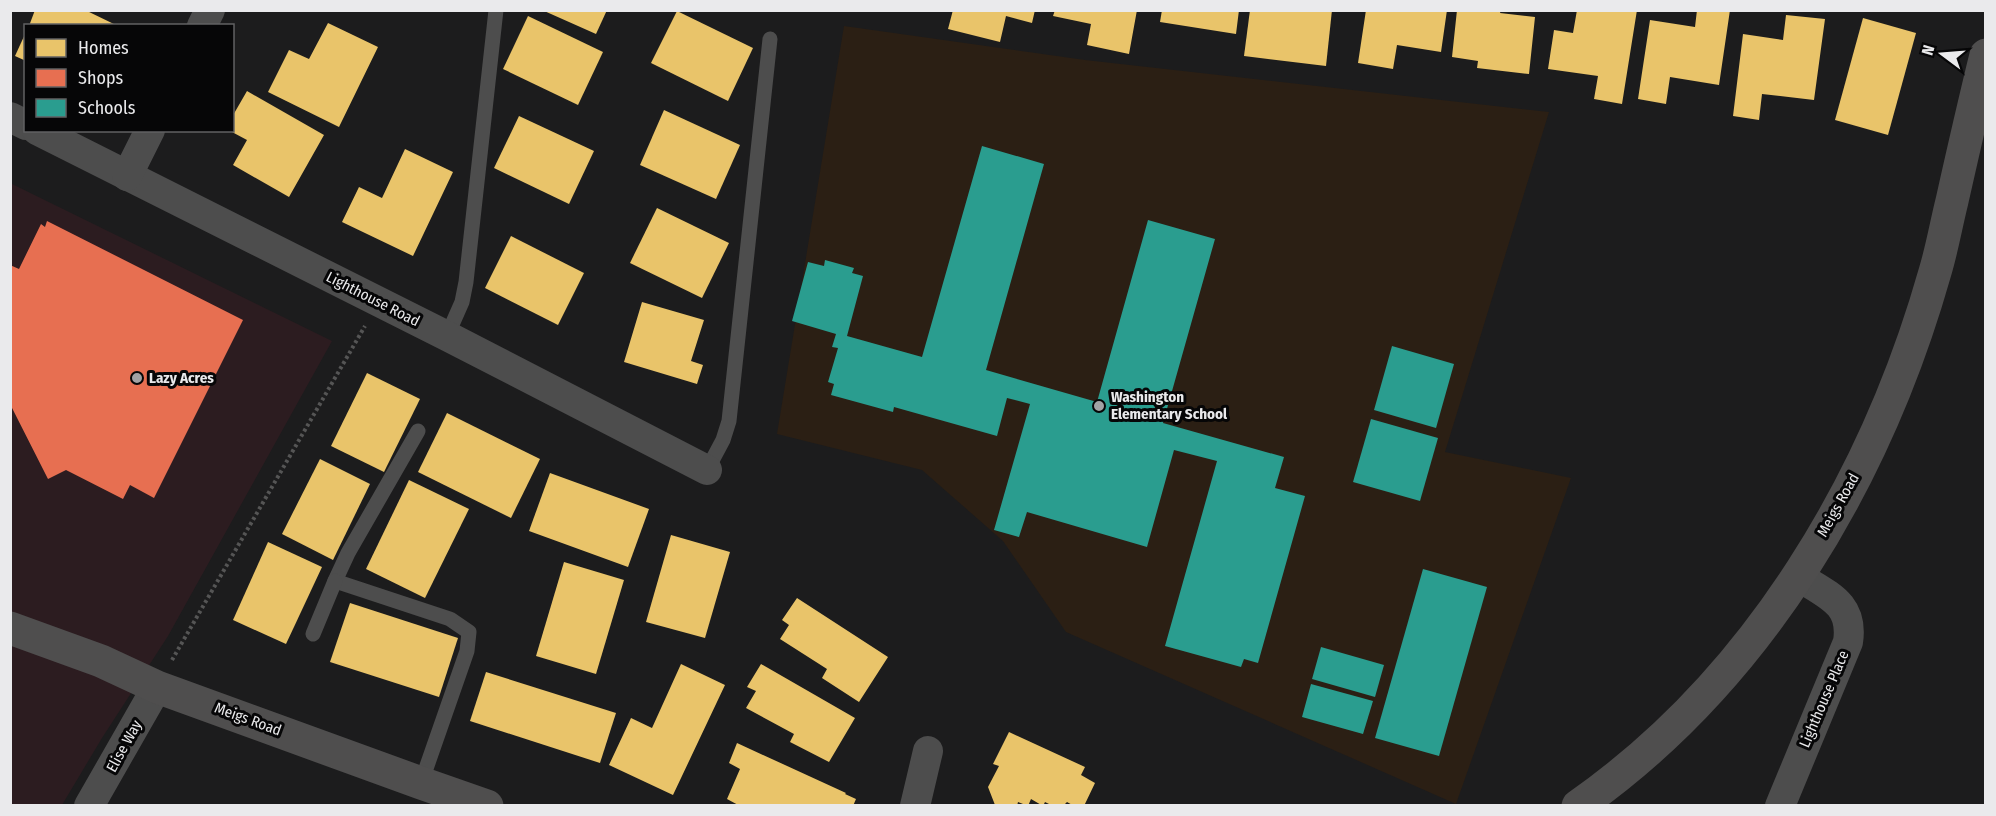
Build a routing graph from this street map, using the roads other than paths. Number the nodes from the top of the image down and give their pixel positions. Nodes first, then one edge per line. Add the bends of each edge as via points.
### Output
1 (210, 10) edge
2 (496, 10) edge
3 (203, 24) edge
4 (770, 39) dead end
5 (1986, 55) edge
6 (10, 117) edge
7 (24, 124) edge
8 (41, 132) edge
9 (149, 132) edge
10 (127, 176) junction
11 (447, 336) junction
12 (418, 431) dead end
13 (707, 470) joint
14 (1798, 576) junction
15 (335, 581) junction
16 (10, 628) edge
17 (313, 634) dead end
18 (157, 687) junction
19 (928, 751) dead end
20 (421, 783) junction
21 (90, 806) edge
22 (487, 806) edge
23 (915, 806) edge
24 (1578, 806) edge
25 (1780, 806) edge

1 - 3 street
2 - 11 lane via 466,282
4 - 13 lane via 729,421
5 - 14 main road, Meigs Road via 1935,271 1905,366 1874,438
6 - 7 street
8 - 10 street, Lighthouse Road
9 - 10 street
10 - 11 street, Lighthouse Road
11 - 13 street, Lighthouse Road
12 - 15 lane
14 - 24 main road, Meigs Road via 1756,636 1708,692 1654,745
14 - 25 street, Lighthouse Place via 1834,600 1845,612 1850,627 1848,642
15 - 17 lane
15 - 20 lane via 450,619 469,632 467,651
16 - 18 main road, Meigs Road via 101,661
18 - 20 main road, Meigs Road
18 - 21 street, Elise Way
19 - 23 street
20 - 22 main road, Meigs Road

